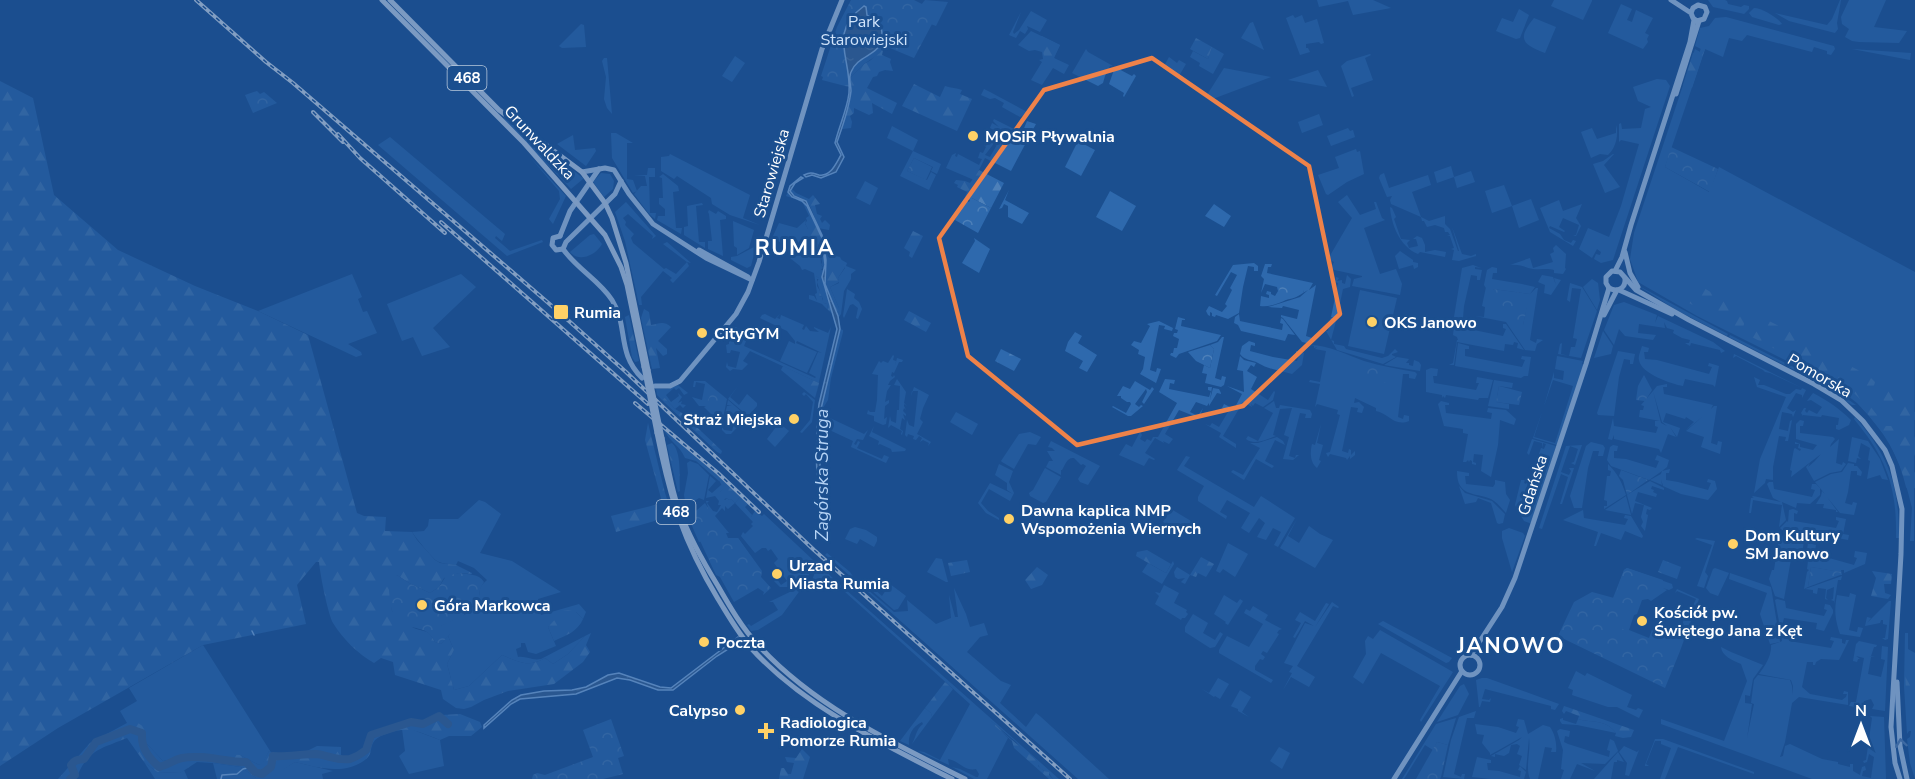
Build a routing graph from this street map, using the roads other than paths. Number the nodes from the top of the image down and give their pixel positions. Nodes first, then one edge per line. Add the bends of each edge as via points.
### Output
1 (382, 0) edge
2 (390, 0) edge
3 (842, 0) edge
4 (1671, 0) edge
5 (1692, 10) junction
6 (1697, 20) junction
7 (599, 169) junction
8 (582, 172) junction
9 (621, 181) junction
10 (590, 182) junction
11 (615, 194) junction
12 (629, 194) junction
13 (577, 201) junction
14 (605, 203) junction
15 (591, 218) junction
16 (560, 236) junction
17 (567, 242) junction
18 (563, 249) junction
19 (1624, 250) junction
20 (1622, 257) junction
21 (1615, 271) junction
22 (1624, 276) junction
23 (752, 280) junction
24 (1609, 288) junction
25 (1618, 290) junction
26 (1646, 295) junction
27 (1689, 320) junction
28 (1598, 327) junction
29 (646, 369) junction
30 (642, 378) dead end
31 (655, 386) dead end
32 (659, 435) junction
33 (1474, 657) junction
34 (1464, 673) junction
35 (1895, 714) junction
36 (952, 779) edge
37 (965, 779) edge
38 (1394, 779) edge
39 (1900, 779) edge
40 (1908, 779) edge

1 - 13 main road, Grunwaldzka / 468
2 - 8 main road, Grunwaldzka / 468 via 499,110
3 - 23 main road, Starowiejska via 822,49
4 - 5 main road
5 - 6 main road
5 - 6 main road via 1701,5 1707,9 1706,17
6 - 19 main road
7 - 8 main road
7 - 9 main road via 614,170
7 - 10 main road
8 - 10 main road, Grunwaldzka / 468
9 - 11 main road
9 - 12 main road
10 - 13 main road, Grunwaldzka
10 - 14 main road, Grunwaldzka / 468
11 - 12 main road
11 - 14 main road
12 - 23 main road via 653,224
13 - 15 main road, Grunwaldzka / 468
13 - 16 main road
14 - 15 main road
14 - 29 main road, Grunwaldzka / 468 via 625,258
15 - 17 main road
15 - 29 main road, Grunwaldzka / 468 via 605,235 621,267
16 - 17 main road
16 - 18 main road via 553,238 552,245 556,250
17 - 18 main road
18 - 30 main road via 612,300 620,318 627,356
19 - 20 main road
19 - 26 main road via 1632,280
20 - 21 main road
20 - 22 main road
21 - 22 main road
21 - 24 main road via 1606,277
22 - 25 main road via 1624,286
22 - 26 main road, Pomorska
23 - 31 main road, Starowiejska via 736,314 680,381
24 - 25 main road
24 - 28 main road, Gdańska
25 - 27 main road, Pomorska
25 - 28 main road, Gdańska
26 - 27 main road, Pomorska
27 - 35 main road, Pomorska via 1834,396 1853,410 1885,450 1902,509
28 - 33 main road, Gdańska via 1509,595
29 - 32 main road, 468, bridge
32 - 36 main road, 468 via 672,502 688,544 751,648 827,710
32 - 37 main road, 468 via 675,497 695,547 758,645 829,705
33 - 34 main road via 1466,656 1461,661
33 - 34 main road via 1480,665 1478,671 1473,675
34 - 38 main road
35 - 39 main road, Pomorska via 1894,755
40 -> 35 main road, Pomorska

